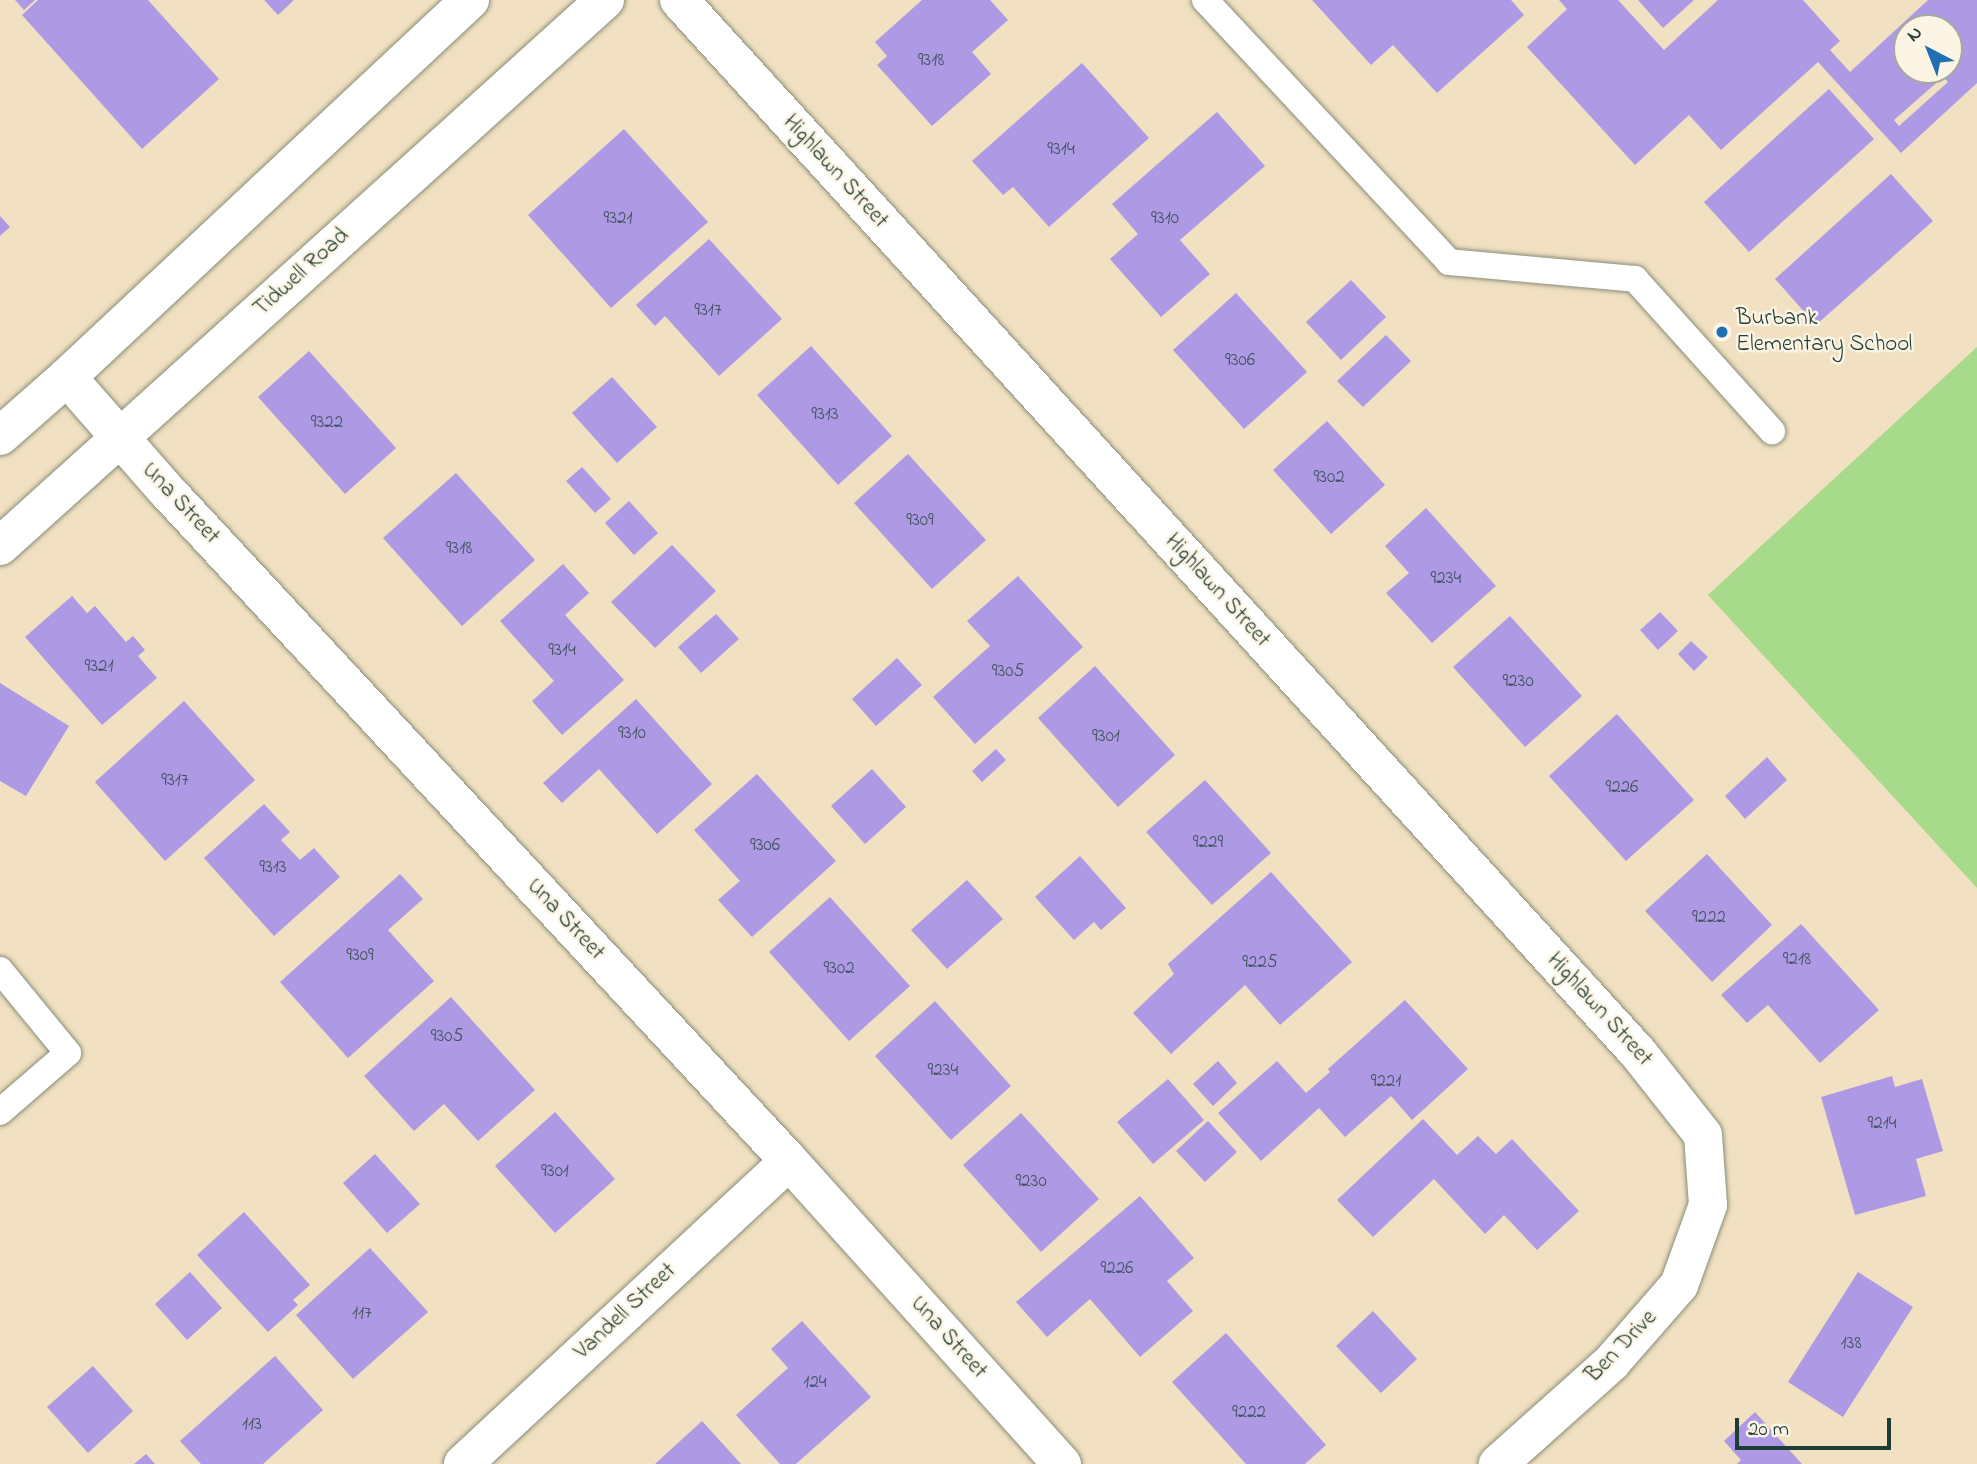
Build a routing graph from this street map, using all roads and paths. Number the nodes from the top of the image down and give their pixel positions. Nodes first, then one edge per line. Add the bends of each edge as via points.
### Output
1 (470, 0) edge
2 (605, 0) edge
3 (679, 0) edge
4 (1205, 0) edge
5 (67, 377) junction
6 (1772, 431) dead end
7 (0, 436) edge
8 (119, 439) junction
9 (0, 546) edge
10 (0, 971) edge
11 (0, 1112) edge
12 (789, 1161) junction
13 (1708, 1205) joint
14 (463, 1464) edge
15 (1062, 1464) edge
16 (1498, 1464) edge

1 - 5 street
2 - 8 street, Tidwell Road
3 - 13 street, Highlawn Street via 1653,1070 1703,1135
4 - 6 lane via 1449,262 1635,279
5 - 7 street
5 - 8 street, Una Street
8 - 9 street, Tidwell Road
8 - 12 street, Una Street
10 - 11 lane via 68,1053
12 - 14 street, Vandell Street
12 - 15 street, Una Street
13 - 16 street, Ben Drive via 1679,1285 1611,1363

